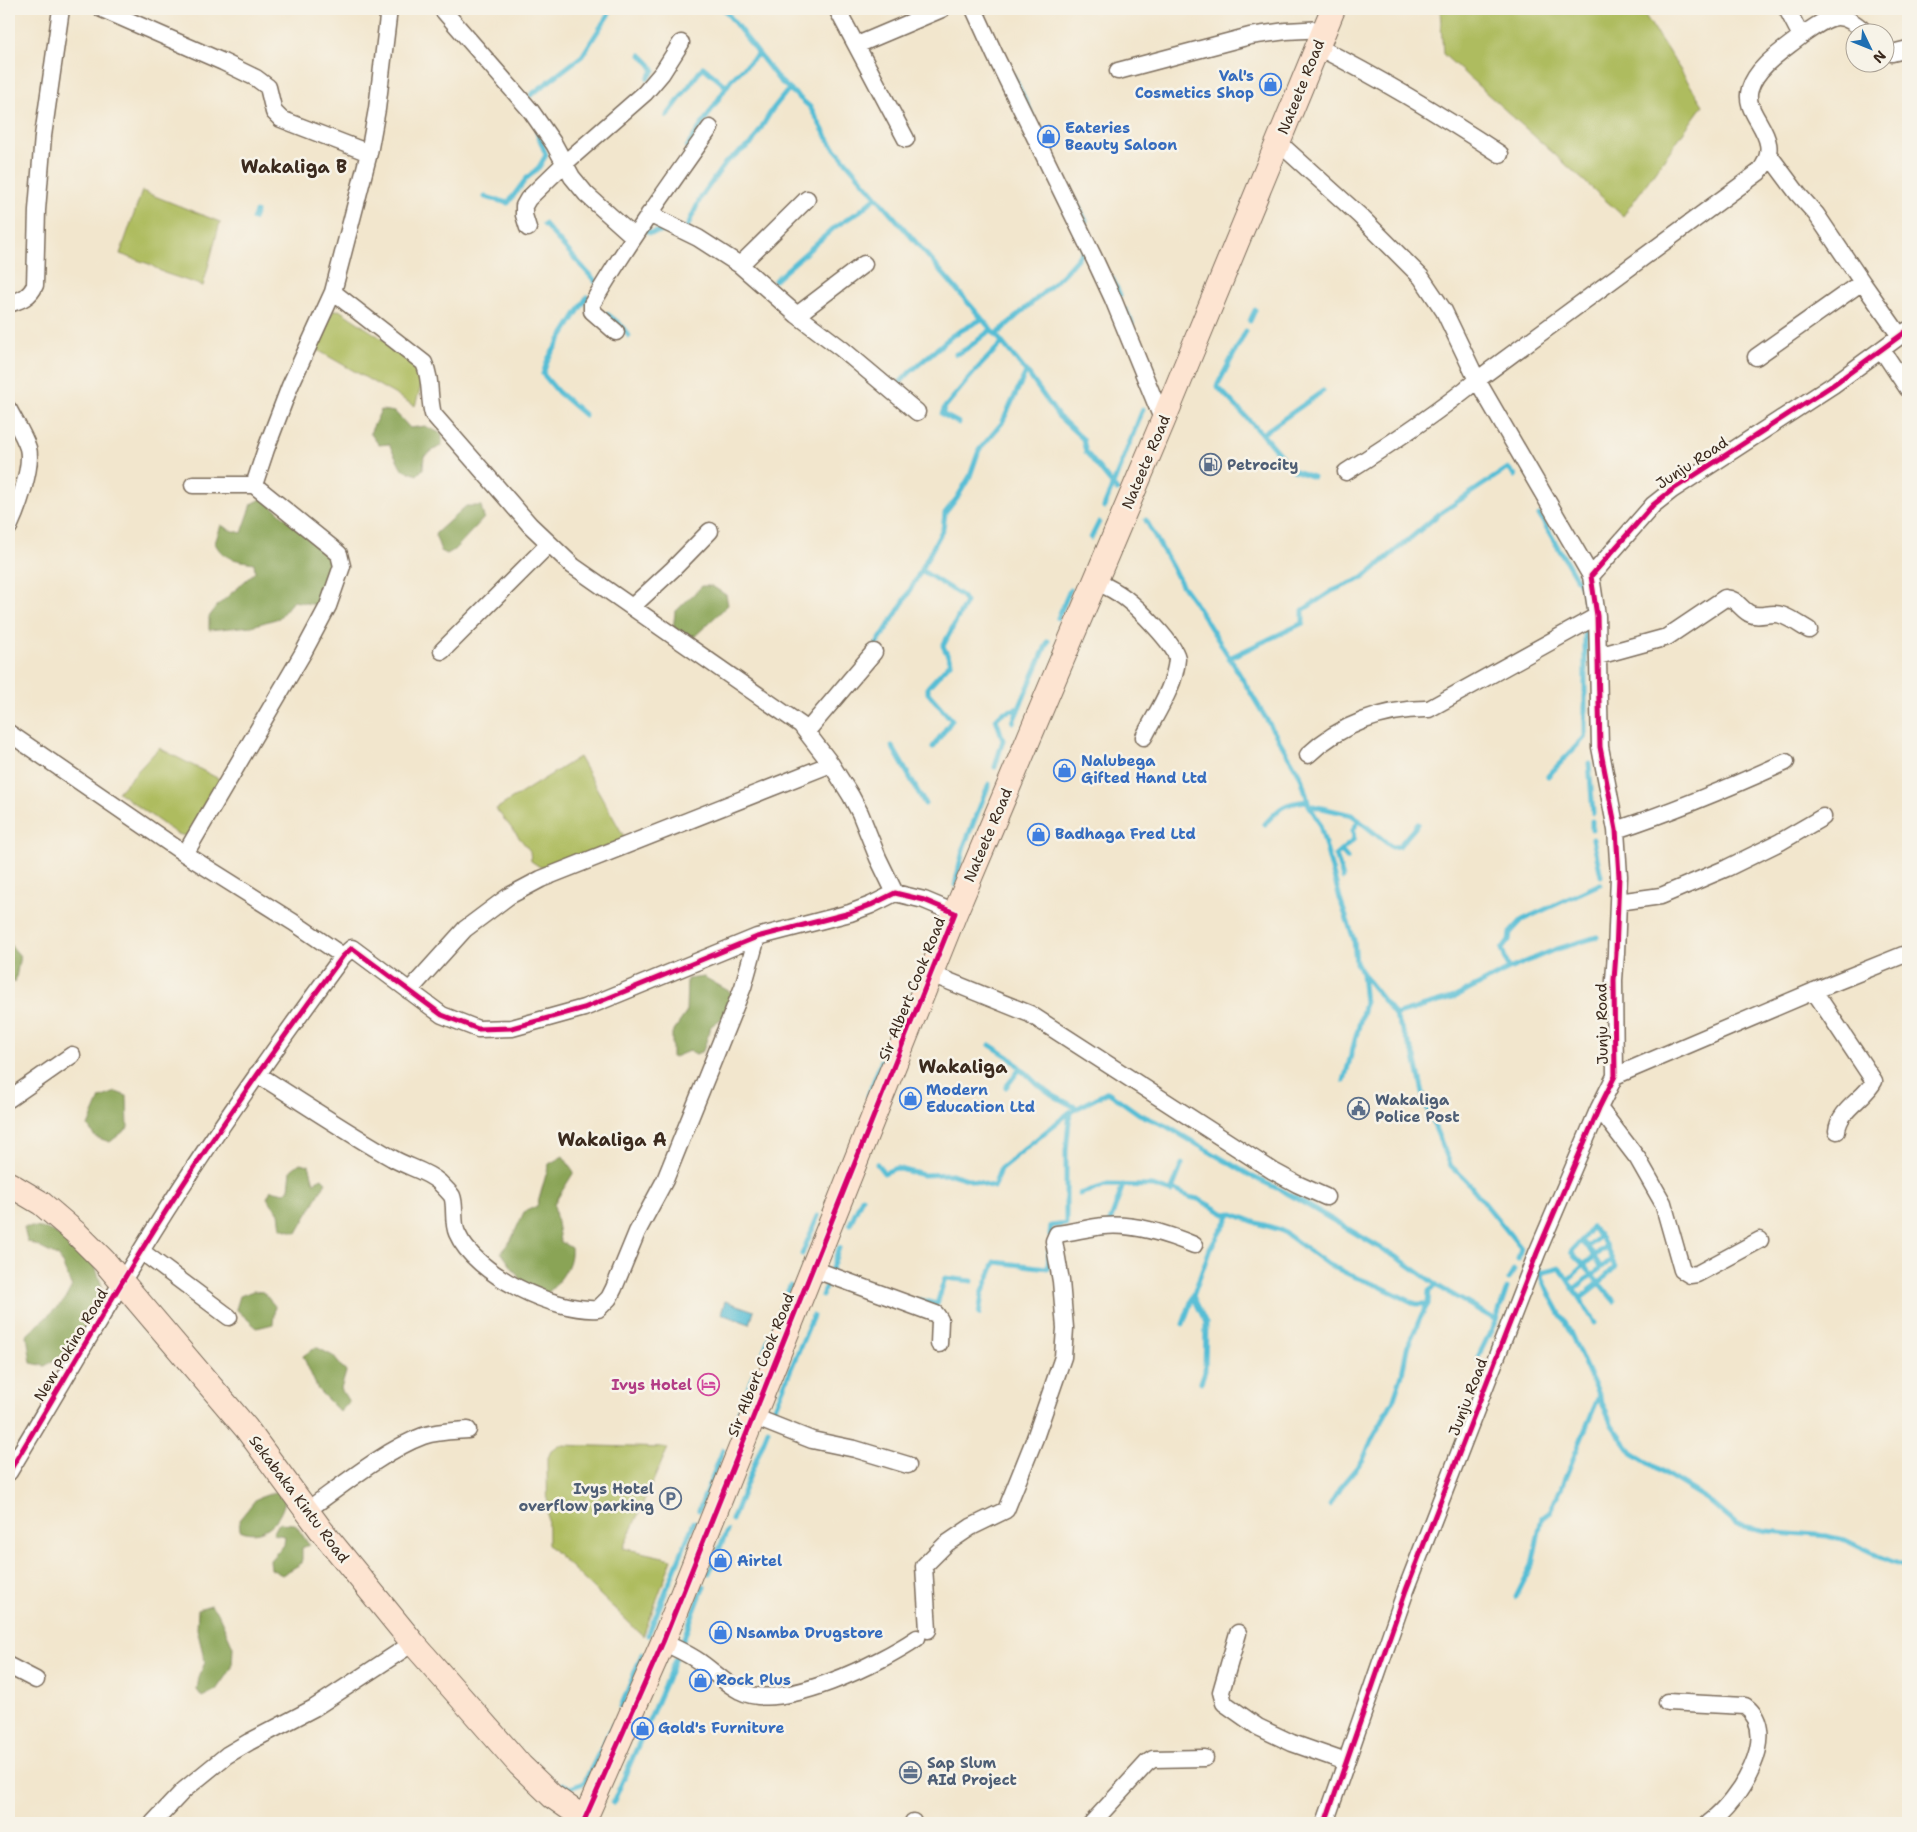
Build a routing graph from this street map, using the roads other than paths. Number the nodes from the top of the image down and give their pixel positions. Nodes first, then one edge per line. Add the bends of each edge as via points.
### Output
1 (61, 9) edge
2 (102, 9) edge
3 (389, 9) edge
4 (442, 9) edge
5 (838, 9) edge
6 (942, 9) edge
7 (974, 9) edge
8 (1787, 9) edge
9 (1854, 22) edge
10 (1325, 28) edge
11 (1801, 36) junction
12 (681, 43) dead end
13 (857, 45) junction
14 (1908, 49) edge
15 (1894, 52) edge
16 (1118, 71) dead end
17 (710, 128) dead end
18 (906, 139) dead end
19 (1278, 142) junction
20 (370, 153) junction
21 (1500, 154) dead end
22 (1769, 155) junction
23 (565, 163) junction
24 (807, 199) dead end
25 (649, 214) junction
26 (528, 228) dead end
27 (634, 237) junction
28 (864, 264) dead end
29 (740, 265) junction
30 (1862, 282) junction
31 (333, 292) junction
32 (9, 304) edge
33 (797, 315) junction
34 (616, 332) dead end
35 (1904, 333) edge
36 (1882, 350) junction
37 (1756, 357) dead end
38 (1477, 380) junction
39 (1908, 389) edge
40 (9, 410) edge
41 (917, 412) dead end
42 (1163, 421) junction
43 (1346, 472) dead end
44 (193, 485) dead end
45 (254, 485) junction
46 (9, 527) edge
47 (710, 531) dead end
48 (549, 544) junction
49 (1591, 576) junction
50 (1095, 581) junction
51 (633, 606) junction
52 (1597, 616) junction
53 (1809, 630) dead end
54 (442, 651) dead end
55 (874, 652) dead end
56 (1598, 656) junction
57 (807, 731) junction
58 (9, 733) edge
59 (1144, 737) dead end
60 (1308, 755) dead end
61 (1786, 762) dead end
62 (831, 764) junction
63 (1822, 817) dead end
64 (1616, 830) junction
65 (185, 854) junction
66 (895, 893) junction
67 (1618, 902) junction
68 (955, 913) junction
69 (757, 938) junction
70 (1908, 952) edge
71 (343, 956) junction
72 (931, 974) junction
73 (409, 991) junction
74 (1814, 991) junction
75 (72, 1055) dead end
76 (257, 1074) junction
77 (1615, 1076) junction
78 (9, 1099) edge
79 (1599, 1108) junction
80 (1836, 1131) dead end
81 (9, 1184) edge
82 (1326, 1198) dead end
83 (1760, 1240) dead end
84 (1194, 1245) dead end
85 (141, 1251) junction
86 (813, 1269) junction
87 (123, 1282) junction
88 (229, 1316) dead end
89 (939, 1344) dead end
90 (754, 1417) junction
91 (468, 1430) dead end
92 (908, 1465) dead end
93 (9, 1472) edge
94 (306, 1511) junction
95 (1238, 1633) dead end
96 (663, 1642) junction
97 (413, 1643) junction
98 (9, 1666) edge
99 (36, 1680) dead end
100 (1667, 1702) dead end
101 (1205, 1758) dead end
102 (1346, 1762) junction
103 (584, 1821) edge
104 (153, 1823) edge
105 (1092, 1823) edge
106 (1325, 1823) edge
107 (1709, 1823) edge

1 - 32 street via 43,136 35,285 28,296
2 - 20 street via 256,78 268,87 274,112 281,120
3 - 20 street
4 - 23 street via 518,94
5 - 13 street
6 - 13 street
7 - 42 street via 1098,266
8 - 11 street
9 - 11 street via 1846,17 1824,20
10 - 16 street via 1250,36
10 - 19 main road, Nateete Road
10 - 21 street via 1356,67 1449,120
11 - 22 street via 1763,68 1750,90 1749,100 1769,144
12 - 23 street via 650,88
13 - 18 street
14 - 15 street
17 - 25 street
19 - 38 street via 1421,277 1444,311
19 - 42 main road, Nateete Road
20 - 31 street
22 - 30 street via 1816,214
22 - 38 street via 1759,172
23 - 26 street via 524,206
23 - 27 street via 586,194
24 - 29 street
25 - 27 street
25 - 29 street via 698,238
27 - 34 street via 592,304 592,311
28 - 33 street
29 - 33 street
30 - 35 street
30 - 37 street
31 - 45 street via 290,386
31 - 48 street via 424,363 430,380 432,414
33 - 41 street via 826,331
35 - 36 street, Junju Road
36 - 39 street
36 - 49 street, Junju Road via 1653,504
38 - 43 street via 1444,407
38 - 49 street
40 - 46 street via 28,450 23,490
42 - 50 main road, Nateete Road
44 - 45 street
45 - 65 street via 339,554 342,566 328,606 303,652
47 - 51 street
48 - 51 street via 573,566
48 - 54 street
49 - 52 street, Junju Road
50 - 59 street via 1127,599 1171,645 1177,657 1173,680
50 - 68 main road, Nateete Road
51 - 57 street
52 - 56 street, Junju Road
52 - 60 street via 1429,709 1377,716 1321,742
53 - 56 street via 1780,614 1755,616 1732,598 1725,598 1667,637
55 - 57 street
56 - 64 street, Junju Road via 1600,747
57 - 62 street
58 - 65 street
61 - 64 street via 1741,783
62 - 66 street via 860,813
62 - 73 street via 541,879 509,896 465,929
63 - 67 street via 1736,864 1661,896
64 - 67 street, Junju Road
65 - 71 street
66 - 68 street via 924,900
66 - 69 street via 850,913
67 - 77 street, Junju Road via 1614,980
68 - 72 main road, Sir Albert Cook Road
69 - 73 street via 584,1008 512,1028 478,1029 459,1023
69 - 76 street via 740,996 665,1180 637,1232 609,1298 598,1309 579,1309 527,1293 484,1266 457,1234 452,1197 439,1183 420,1170 393,1159
70 - 74 street
71 - 73 street via 352,948
71 - 76 street, New Pokino Road
72 - 82 street via 1030,1014 1273,1171
72 - 86 main road, Sir Albert Cook Road
74 - 77 street
74 - 80 street via 1874,1081 1843,1116
75 - 78 street
76 - 85 street, New Pokino Road
77 - 79 street, Junju Road
79 - 83 street via 1638,1159 1663,1203 1682,1270 1690,1275 1697,1274
79 - 102 street, Junju Road via 1537,1253 1406,1590
81 - 87 main road, Sekabaka Kintu Road via 41,1203 76,1233
84 - 96 street via 1172,1236 1104,1226 1057,1234 1054,1241 1064,1319 1063,1358 1006,1510 946,1544 924,1566 923,1634 896,1652 855,1672 802,1691 758,1697 740,1692 698,1660
85 - 87 street, New Pokino Road
85 - 88 street
86 - 89 street via 936,1314 940,1320
86 - 90 main road, Sir Albert Cook Road
87 - 93 street, New Pokino Road
87 - 94 main road, Sekabaka Kintu Road via 246,1428
90 - 92 street via 812,1440
90 - 96 main road, Sir Albert Cook Road
91 - 94 street via 440,1432 406,1444
94 - 97 main road, Sekabaka Kintu Road
95 - 102 street via 1221,1692 1224,1703 1258,1727
96 - 103 main road, Sir Albert Cook Road
97 - 103 main road, Sekabaka Kintu Road via 520,1765
97 - 104 street via 314,1708 227,1755 184,1790
98 - 99 street
100 - 107 street via 1745,1706 1754,1713 1759,1727 1755,1761 1746,1780
101 - 105 street via 1153,1758
102 - 106 street, Junju Road

